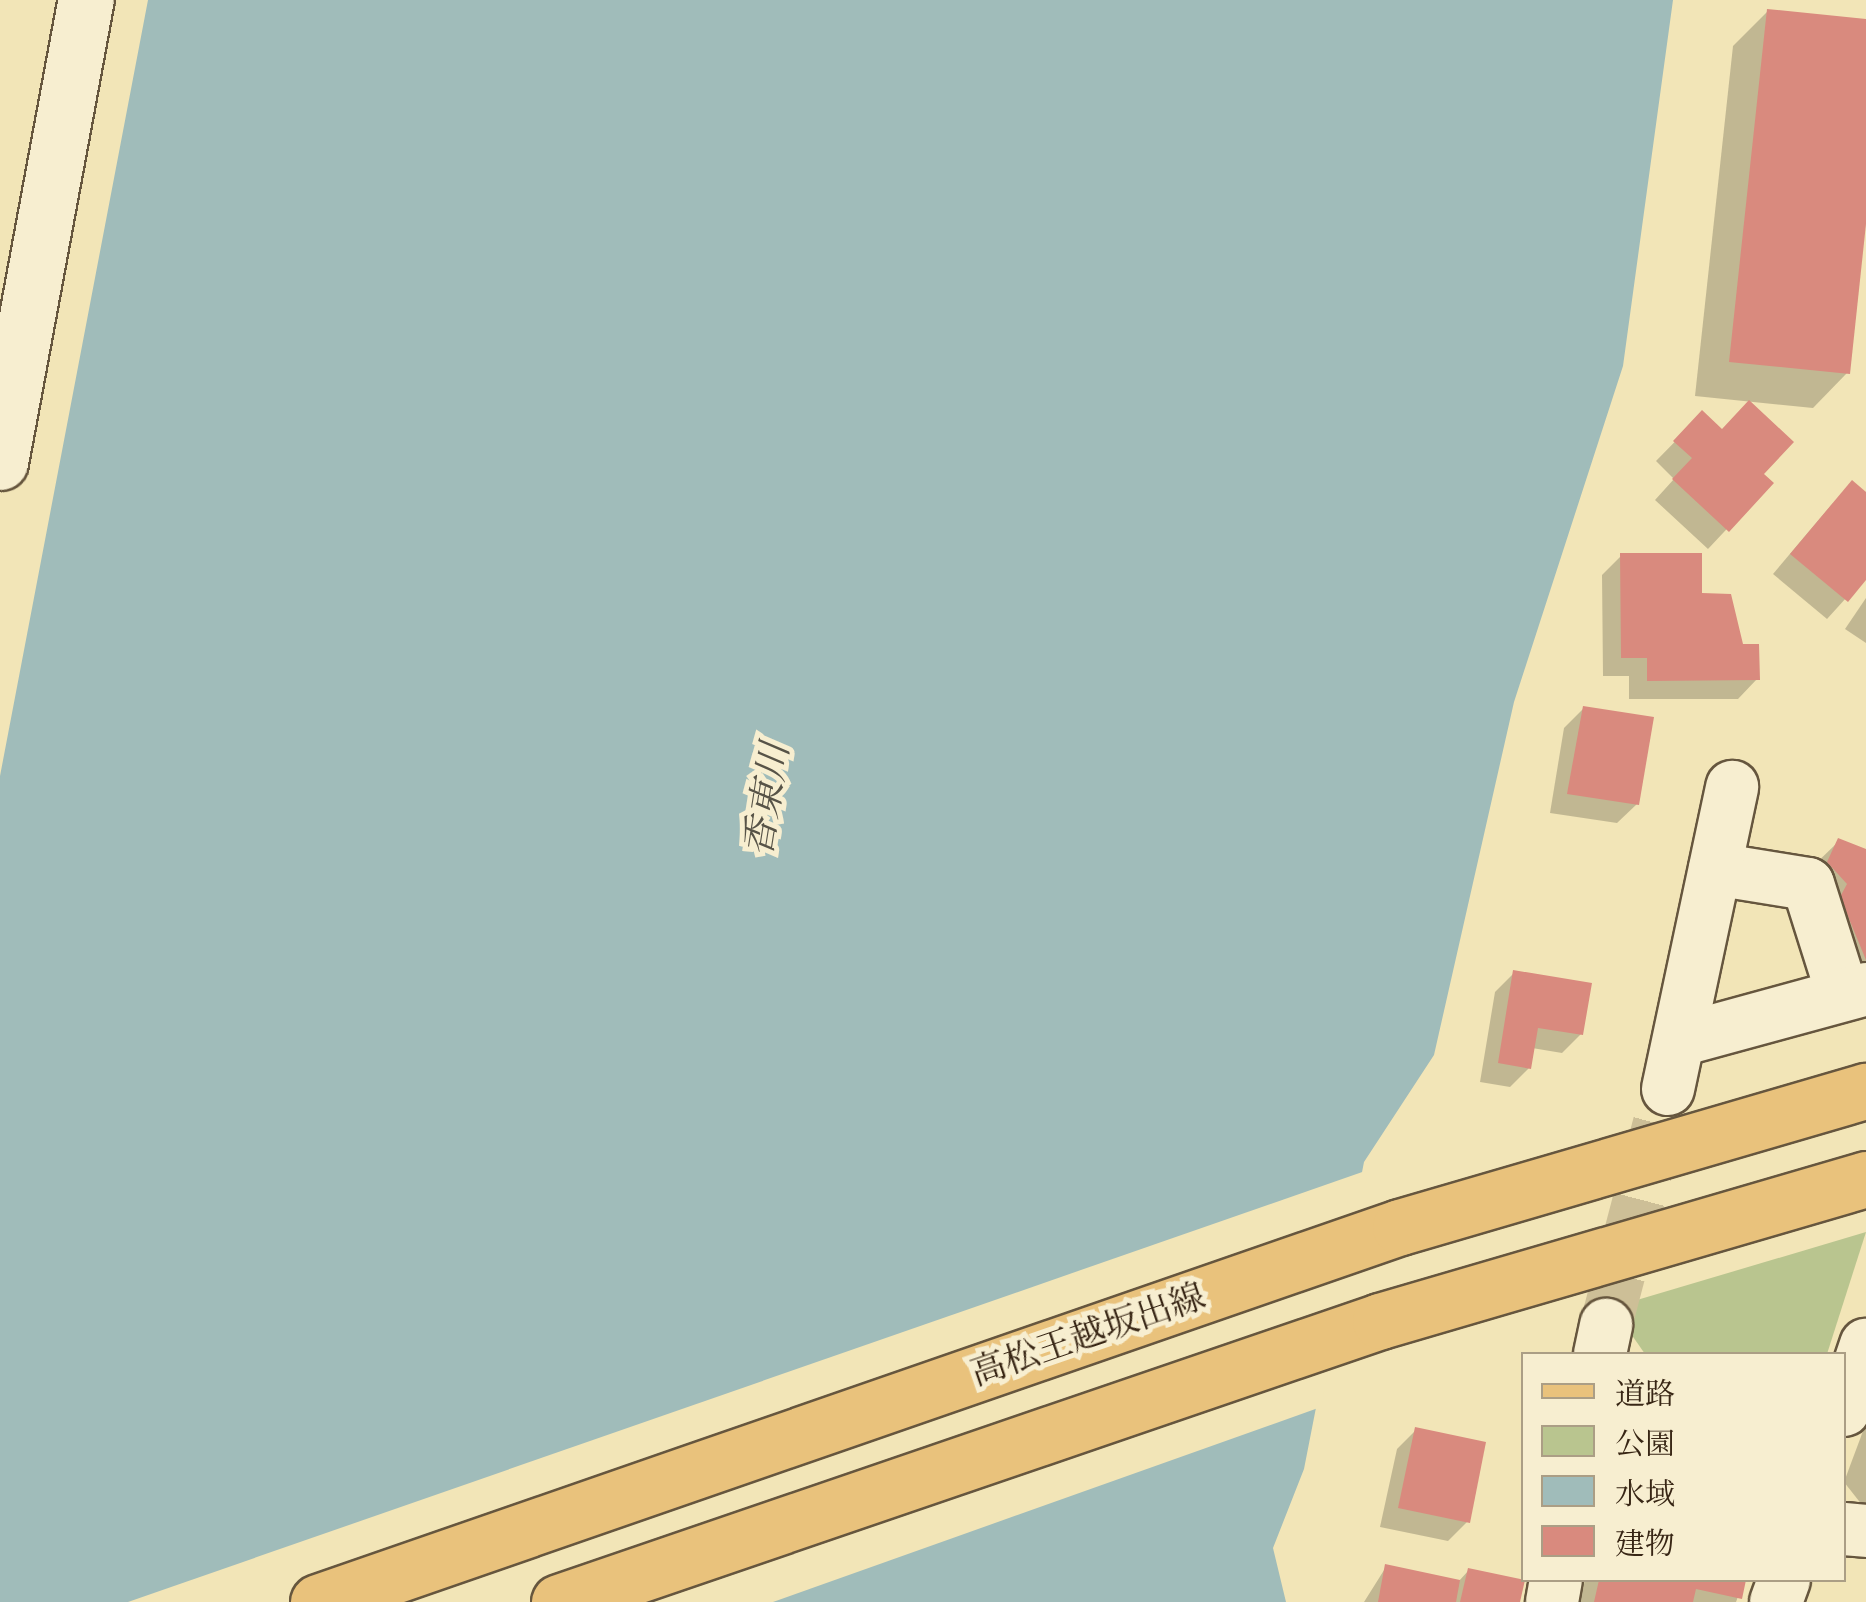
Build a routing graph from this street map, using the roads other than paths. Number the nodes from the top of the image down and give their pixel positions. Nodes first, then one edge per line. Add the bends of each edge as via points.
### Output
1 (86, 0) edge
2 (0, 462) edge
3 (1732, 787) dead end
4 (1715, 868) junction
5 (1854, 992) edge
6 (1866, 1091) edge
7 (1866, 1178) edge
8 (1866, 1345) edge
9 (1846, 1404) edge
10 (318, 1602) edge
11 (560, 1602) edge

1 - 2 street
3 - 4 street
4 - 5 street via 1808,884
4 - 5 street via 1674,1064
6 - 10 main road, 高松王越坂出線 via 1400,1227
7 - 11 main road via 1380,1322
8 - 9 street

